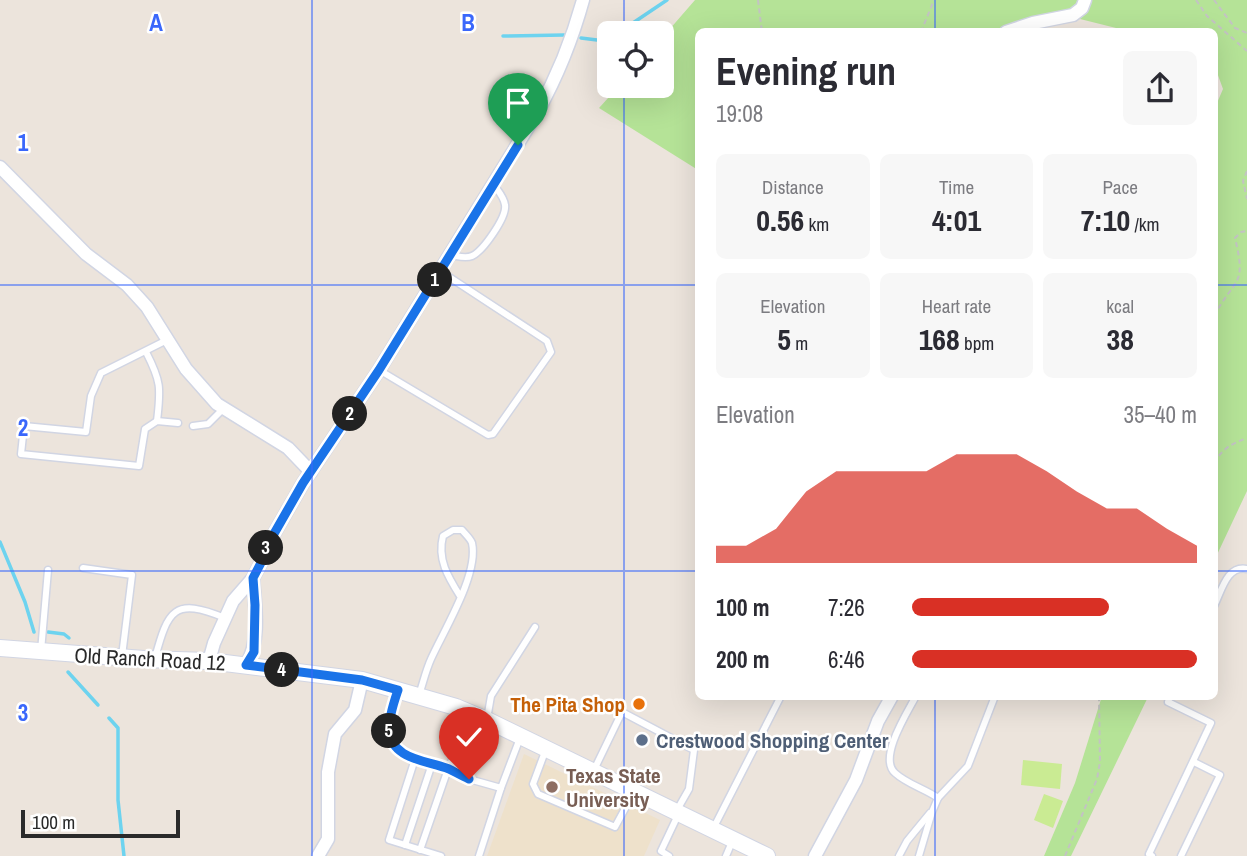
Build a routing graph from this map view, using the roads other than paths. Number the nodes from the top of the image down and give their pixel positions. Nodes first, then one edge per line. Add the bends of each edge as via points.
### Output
1 (583, 0) edge
2 (1085, 0) edge
3 (1018, 28) edge
4 (0, 167) edge
5 (492, 184) junction
6 (450, 254) junction
7 (440, 271) junction
8 (168, 339) junction
9 (146, 352) junction
10 (379, 370) junction
11 (224, 408) junction
12 (157, 421) junction
13 (178, 423) dead end
14 (193, 426) dead end
15 (311, 472) junction
16 (83, 568) dead end
17 (1247, 569) edge
18 (48, 570) dead end
19 (253, 578) junction
20 (460, 596) junction
21 (1218, 598) edge
22 (225, 618) junction
23 (535, 627) dead end
24 (0, 648) edge
25 (41, 653) junction
26 (122, 658) junction
27 (154, 659) junction
28 (209, 661) junction
29 (246, 665) junction
30 (362, 680) junction
31 (398, 690) junction
32 (418, 696) junction
33 (779, 700) edge
34 (890, 700) edge
35 (914, 700) edge
36 (993, 700) edge
37 (1169, 700) edge
38 (479, 717) junction
39 (521, 736) junction
40 (546, 748) junction
41 (415, 759) junction
42 (1194, 762) junction
43 (432, 764) junction
44 (448, 769) junction
45 (594, 771) junction
46 (501, 788) junction
47 (635, 791) junction
48 (938, 798) junction
49 (932, 812) junction
50 (678, 813) junction
51 (713, 829) junction
52 (733, 839) junction
53 (405, 845) junction
54 (420, 850) junction
55 (318, 856) edge
56 (442, 856) edge
57 (479, 856) edge
58 (669, 856) edge
59 (726, 856) edge
60 (766, 856) edge
61 (815, 856) edge
62 (899, 856) edge
63 (919, 856) edge
64 (1152, 856) edge
65 (1181, 856) edge

1 - 5 street via 559,72
2 - 3 street via 1073,15
4 - 8 street via 86,254 127,285
5 - 6 street
5 - 6 lane via 505,204 505,214 476,255
6 - 7 street
7 - 10 street
7 - 10 lane via 547,341 551,352 488,435
8 - 9 lane
8 - 11 street via 186,369
9 - 12 lane via 159,377
9 - 12 lane via 102,373 91,396 86,432 24,426 20,454 139,466 145,429
10 - 15 street
11 - 14 lane via 208,424
11 - 15 street via 288,448
12 - 13 lane
15 - 19 street
16 - 26 lane via 132,575
17 - 21 lane via 1231,571
18 - 25 lane
19 - 22 street
19 - 29 street via 254,652
20 - 20 lane via 472,560 471,541 462,530 453,530 443,536 440,548 445,572
20 - 32 lane
22 - 27 lane via 196,610 173,613
22 - 28 street
23 - 38 lane
24 - 25 main road, Old Ranch Road 12
25 - 26 main road, Old Ranch Road 12
26 - 27 main road, Old Ranch Road 12
27 - 28 main road, Old Ranch Road 12
28 - 29 main road, Old Ranch Road 12
29 - 30 main road, Old Ranch Road 12
30 - 31 main road, Old Ranch Road 12
30 - 55 street via 355,710 335,734 328,772 328,839
31 - 32 main road, Old Ranch Road 12
31 - 41 lane via 389,731 400,752
32 - 38 main road, Old Ranch Road 12
33 - 51 lane
34 - 61 street via 856,780
35 - 48 lane via 888,760 893,772
36 - 48 lane via 968,766
37 - 42 lane via 1211,723
38 - 39 main road, Old Ranch Road 12
38 - 44 lane
39 - 40 main road, Old Ranch Road 12
39 - 46 lane
40 - 45 main road, Old Ranch Road 12
40 - 47 lane via 533,784 538,794 615,827
41 - 43 lane
41 - 53 lane via 389,840
42 - 64 lane via 1149,854
42 - 65 lane via 1220,775
43 - 44 lane
43 - 53 lane
44 - 46 lane
44 - 54 lane
45 - 47 main road, Old Ranch Road 12
45 - 50 lane via 622,712 694,750 689,789
46 - 57 lane
47 - 50 main road, Old Ranch Road 12
48 - 49 lane
49 - 62 lane
49 - 63 lane
50 - 51 main road, Old Ranch Road 12
50 - 58 lane via 661,851
51 - 52 main road, Old Ranch Road 12
52 - 59 lane
52 - 60 main road, Old Ranch Road 12
53 - 54 lane
54 - 56 lane

